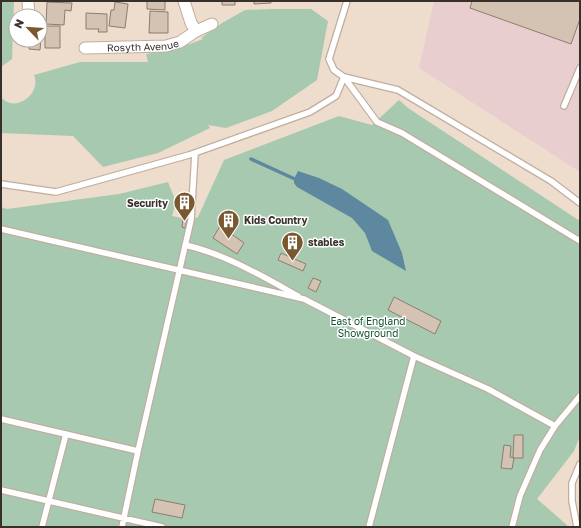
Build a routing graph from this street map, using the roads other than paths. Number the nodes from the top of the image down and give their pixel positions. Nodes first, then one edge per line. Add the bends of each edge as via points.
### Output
1 (184, 1) edge
2 (347, 1) edge
3 (212, 24) dead end
4 (196, 31) junction
5 (85, 48) dead end
6 (580, 68) edge
7 (344, 77) junction
8 (564, 106) dead end
9 (195, 153) junction
10 (1, 184) edge
11 (580, 203) edge
12 (1, 229) edge
13 (580, 241) edge
14 (185, 245) junction
15 (180, 271) junction
16 (304, 299) junction
17 (414, 356) junction
18 (580, 396) edge
19 (1, 419) edge
20 (556, 426) junction
21 (66, 434) junction
22 (138, 451) junction
23 (580, 464) edge
24 (1, 490) edge
25 (49, 501) junction
26 (124, 517) junction
27 (42, 527) edge
28 (122, 527) edge
29 (162, 527) edge
30 (369, 527) edge
31 (512, 527) edge
32 (577, 527) edge

1 - 4 street
2 - 7 lane via 329,59 334,70
3 - 4 street, Rosyth Avenue
4 - 5 street, Rosyth Avenue via 180,42 166,46
6 - 8 lane
7 - 9 lane via 336,96 310,112
7 - 11 lane via 398,90 552,181
7 - 13 lane via 377,122 402,133
9 - 10 lane via 56,192
9 - 14 lane via 191,220
12 - 15 lane
14 - 15 lane
14 - 16 lane via 200,248 262,276
15 - 16 lane
15 - 22 lane
16 - 17 lane
17 - 20 lane via 488,390
17 - 30 lane
18 - 20 lane
19 - 21 lane
20 - 31 lane via 540,450 520,496
21 - 22 lane
21 - 25 lane
22 - 26 lane
23 - 32 lane via 572,483 572,501
24 - 25 lane
25 - 26 lane
25 - 27 lane
26 - 28 lane
26 - 29 lane

